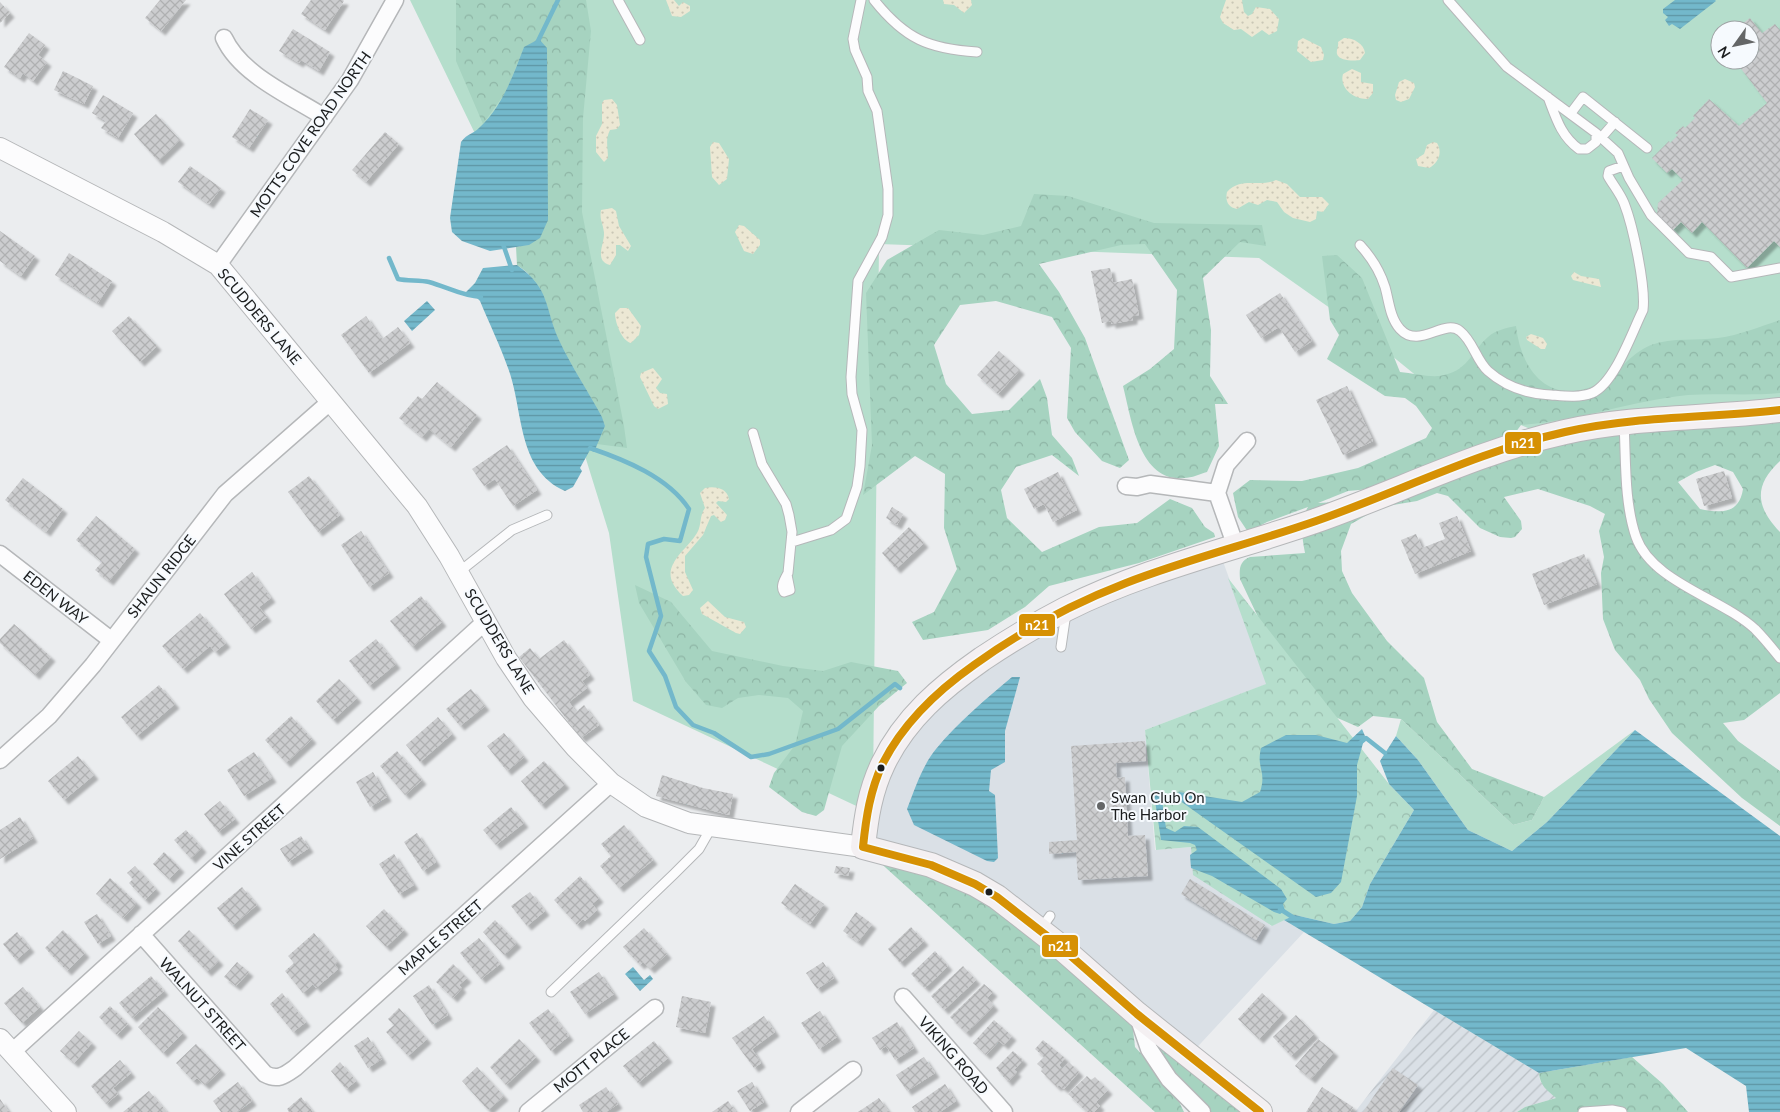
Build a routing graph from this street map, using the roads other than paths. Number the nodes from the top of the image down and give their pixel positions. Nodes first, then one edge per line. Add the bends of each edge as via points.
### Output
1 (395, 0) edge
2 (618, 0) edge
3 (861, 0) edge
4 (874, 0) edge
5 (1448, 0) edge
6 (224, 38) dead end
7 (640, 40) dead end
8 (977, 52) dead end
9 (1548, 97) junction
10 (1571, 114) junction
11 (324, 118) junction
12 (1615, 122) junction
13 (1599, 136) junction
14 (0, 148) edge
15 (1647, 148) dead end
16 (1623, 166) junction
17 (1360, 245) dead end
18 (218, 265) junction
19 (1780, 268) edge
20 (330, 401) junction
21 (1780, 410) edge
22 (1624, 423) junction
23 (753, 433) dead end
24 (1247, 441) dead end
25 (1126, 486) dead end
26 (1216, 493) junction
27 (547, 515) dead end
28 (792, 542) junction
29 (1236, 547) junction
30 (0, 554) edge
31 (458, 572) junction
32 (787, 575) dead end
33 (1067, 608) junction
34 (486, 621) junction
35 (111, 640) junction
36 (1061, 647) dead end
37 (1780, 658) edge
38 (0, 760) edge
39 (611, 783) junction
40 (711, 828) junction
41 (863, 847) junction
42 (141, 934) junction
43 (551, 992) dead end
44 (904, 997) dead end
45 (655, 1008) dead end
46 (1137, 1014) junction
47 (6, 1045) edge
48 (853, 1070) dead end
49 (265, 1074) joint
50 (66, 1112) edge
51 (528, 1112) edge
52 (798, 1112) edge
53 (1004, 1112) edge
54 (1202, 1112) edge
55 (1260, 1112) edge
56 (1583, 1112) edge
57 (1622, 1112) edge

1 - 11 street, MOTTS COVE ROAD NORTH via 368,51
2 - 7 lane
3 - 28 lane via 854,31 855,50 877,111 888,189 888,215 882,237 858,281 851,377 862,430 860,466 846,519 831,530
4 - 8 lane via 920,41 938,48
5 - 9 lane via 1507,67
6 - 11 street via 250,71
9 - 10 lane
9 - 13 lane via 1570,143 1579,149 1587,149
10 - 12 lane via 1583,97
10 - 13 lane
11 - 18 street, MOTTS COVE ROAD NORTH
12 - 13 lane
12 - 15 lane
13 - 16 lane via 1618,154
14 - 18 street, SCUDDERS LANE via 163,232
16 - 17 lane via 1609,171 1608,176 1624,204 1638,261 1643,310 1612,374 1591,393 1546,395 1512,387 1488,371 1466,337 1456,328 1419,337 1407,336 1397,326 1380,274
16 - 19 lane via 1651,215 1689,253 1711,257 1731,276
18 - 20 street, SCUDDERS LANE
20 - 31 street, SCUDDERS LANE via 417,506
20 - 35 street, SHAUN RIDGE via 225,494
21 - 22 main road
22 - 29 main road via 1589,427 1534,440
22 - 37 lane via 1632,519 1636,538 1646,554 1663,572 1754,628
23 - 28 lane via 762,464 786,504
24 - 26 street via 1226,465
25 - 26 street via 1150,484
26 - 29 street
27 - 31 lane via 512,530
28 - 32 lane
29 - 33 main road via 1142,578
30 - 35 street, EDEN WAY
31 - 34 street, SCUDDERS LANE
33 - 36 lane
33 - 41 main road via 1017,636 952,680 910,721 884,761 873,786
34 - 39 street, SCUDDERS LANE via 533,698
34 - 42 street, VINE STREET
35 - 38 street, SHAUN RIDGE via 49,716
39 - 40 street, SCUDDERS LANE via 646,807
39 - 49 street, MAPLE STREET via 295,1068 281,1078
40 - 41 street, SCUDDERS LANE
40 - 43 lane via 674,874
41 - 46 main road, SCUDDERS LANE via 932,865 975,884 1045,923
42 - 47 street, VINE STREET
42 - 49 street, WALNUT STREET
44 - 53 street, VIKING ROAD
45 - 51 street, MOTT PLACE
46 - 54 street via 1149,1049 1169,1080
46 - 55 main road, SCUDDERS LANE
47 - 50 street
48 - 52 street
56 - 57 lane

